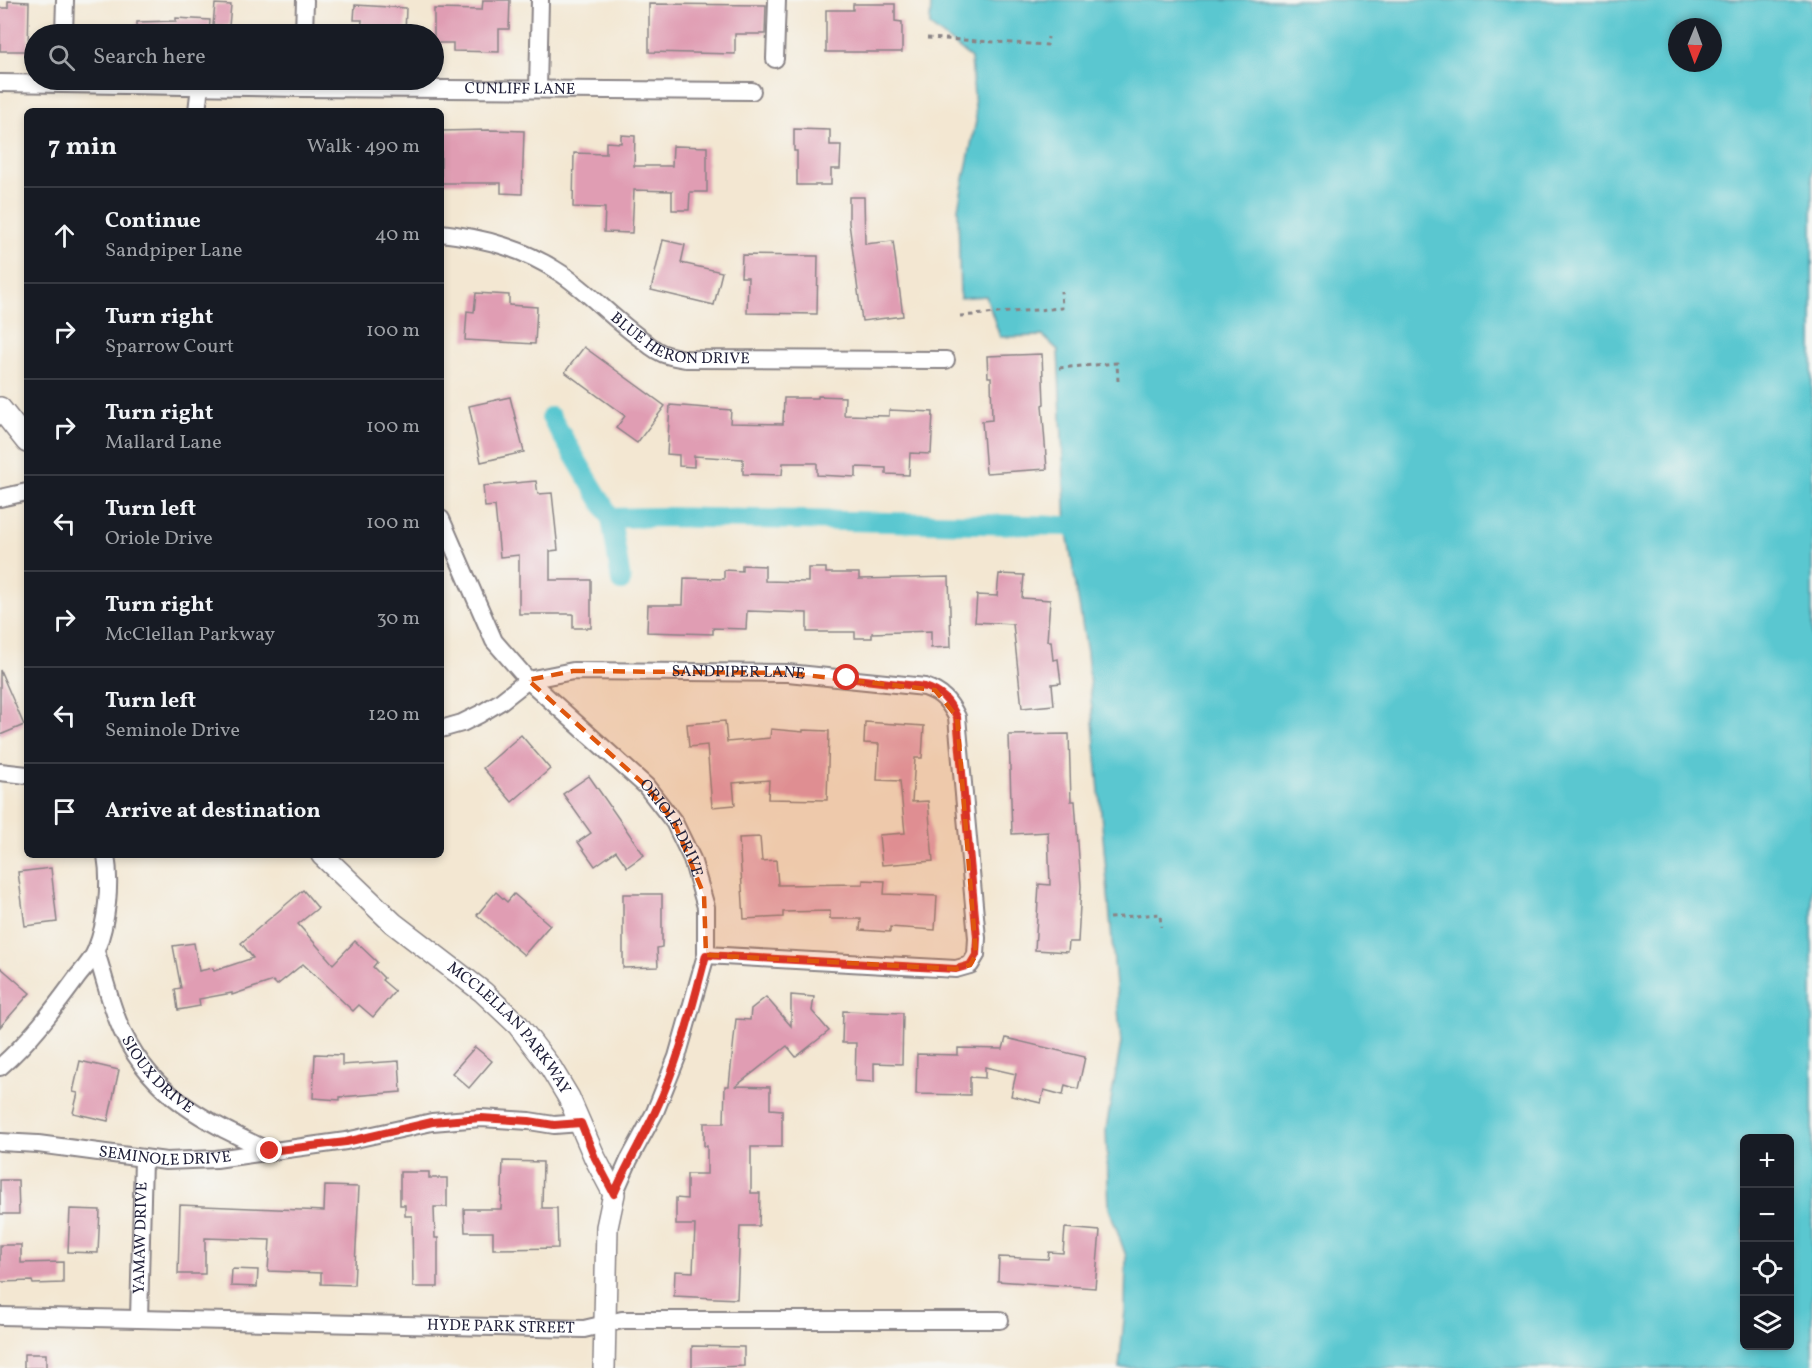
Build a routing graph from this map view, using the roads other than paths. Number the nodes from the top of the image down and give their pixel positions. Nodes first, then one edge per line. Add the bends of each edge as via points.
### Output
1 (65, 0) edge
2 (305, 0) edge
3 (540, 0) edge
4 (777, 0) edge
5 (64, 24) edge
6 (304, 24) edge
7 (775, 59) dead end
8 (0, 83) edge
9 (24, 83) edge
10 (444, 87) edge
11 (538, 89) junction
12 (200, 90) edge
13 (752, 90) dead end
14 (197, 108) edge
15 (444, 233) edge
16 (946, 360) dead end
17 (0, 408) edge
18 (24, 438) edge
19 (24, 493) edge
20 (0, 498) edge
21 (444, 526) edge
22 (528, 680) junction
23 (444, 728) edge
24 (0, 772) edge
25 (24, 776) edge
26 (106, 858) edge
27 (325, 858) edge
28 (96, 952) junction
29 (706, 955) junction
30 (0, 1067) edge
31 (581, 1123) junction
32 (0, 1142) edge
33 (270, 1151) junction
34 (143, 1159) junction
35 (614, 1194) junction
36 (0, 1316) edge
37 (139, 1319) junction
38 (1000, 1320) dead end
39 (605, 1323) junction
40 (604, 1368) edge

1 - 5 street
2 - 6 street
3 - 11 street
4 - 7 street
8 - 9 street, CUNLIFF LANE
10 - 11 street, CUNLIFF LANE
11 - 13 street, CUNLIFF LANE
12 - 14 street
15 - 16 street, BLUE HERON DRIVE via 484,239 541,261 632,333 668,356
17 - 18 street
19 - 20 street
21 - 22 street, ORIOLE DRIVE via 494,641
22 - 23 street via 480,714
22 - 29 street, ORIOLE DRIVE via 646,786 674,822 704,895
22 - 29 street, SANDPIPER LANE via 573,671 788,673 925,687 945,697 957,717 977,938 976,955 970,965 956,969
24 - 25 street
26 - 28 street via 106,909
27 - 31 street, MCCLELLAN PARKWAY via 393,923 483,992 518,1025 551,1068
28 - 30 street via 28,1040
28 - 33 street, SIOUX DRIVE via 124,1035 149,1073 189,1111
29 - 35 street, ORIOLE DRIVE via 677,1057
31 - 33 street, SEMINOLE DRIVE via 554,1125 481,1118 432,1122 346,1142
31 - 35 street, MCCLELLAN PARKWAY
32 - 34 street, SEMINOLE DRIVE
33 - 34 street, SEMINOLE DRIVE via 216,1159
34 - 37 street, YAMAW DRIVE
35 - 39 street via 607,1227
36 - 37 street, HYDE PARK STREET
37 - 39 street, HYDE PARK STREET via 584,1329
38 - 39 street, HYDE PARK STREET
39 - 40 street

